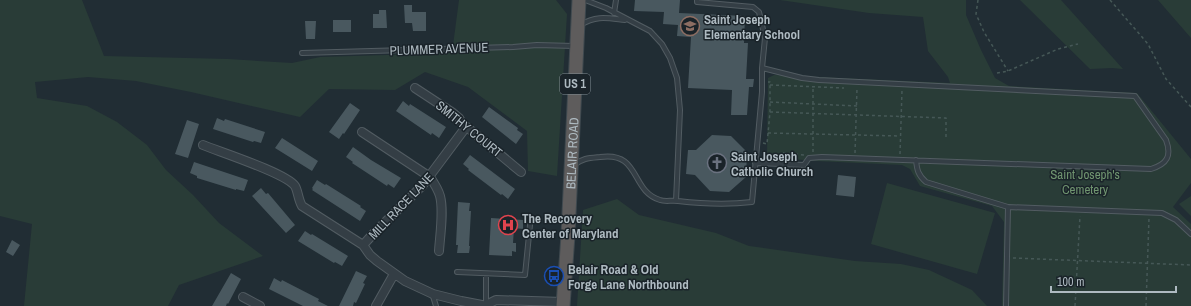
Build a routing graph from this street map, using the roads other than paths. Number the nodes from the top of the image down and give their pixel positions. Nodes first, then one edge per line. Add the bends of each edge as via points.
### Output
1 (579, 0) edge
2 (585, 0) edge
3 (616, 0) edge
4 (697, 0) edge
5 (614, 13) junction
6 (628, 20) junction
7 (578, 26) junction
8 (577, 46) junction
9 (302, 53) dead end
10 (762, 68) junction
11 (415, 88) dead end
12 (466, 127) junction
13 (362, 132) dead end
14 (203, 146) dead end
15 (916, 160) junction
16 (755, 163) junction
17 (570, 167) junction
18 (521, 172) dead end
19 (430, 177) junction
20 (676, 201) junction
21 (1008, 207) junction
22 (530, 225) dead end
23 (1191, 234) edge
24 (363, 245) junction
25 (439, 251) dead end
26 (457, 272) dead end
27 (394, 274) junction
28 (486, 274) junction
29 (432, 293) junction
30 (243, 297) dead end
31 (563, 304) edge
32 (260, 306) edge
33 (376, 306) edge
34 (436, 306) edge
35 (487, 306) edge
36 (1006, 306) edge

1 - 7 highway, BELAIR ROAD / US 1
2 - 5 lane
3 - 5 lane
4 - 10 lane via 753,7 759,12 764,38
5 - 6 lane
6 - 7 lane via 590,19
6 - 20 lane via 650,31 662,44 677,78 680,110
7 - 8 highway, BELAIR ROAD / US 1
8 - 9 lane, PLUMMER AVENUE via 537,45
8 - 17 highway, BELAIR ROAD / US 1
10 - 15 lane via 813,80 1135,96 1169,148 1164,164 1151,169
10 - 16 lane
11 - 12 street, SMITHY COURT via 453,113
12 - 18 street, SMITHY COURT
12 - 19 street, MILL RACE LANE
13 - 19 street
14 - 24 street via 257,165 290,181 295,186 302,206
15 - 16 lane via 812,156 804,165
15 - 21 lane via 917,172 926,182
16 - 20 lane via 752,202 726,204
17 - 20 lane via 582,159 618,157 628,164 651,197 661,201
17 - 31 highway, BELAIR ROAD / US 1
19 - 24 street, MILL RACE LANE
19 - 25 street via 436,186 441,204
21 - 23 lane via 1162,213 1169,215
21 - 36 lane
22 - 28 lane via 525,275
24 - 27 street via 370,255
26 - 28 lane
27 - 29 street
27 - 33 street
28 - 35 lane
29 - 34 lane
29 - 35 street
30 - 32 street
31 - 35 street via 496,300

